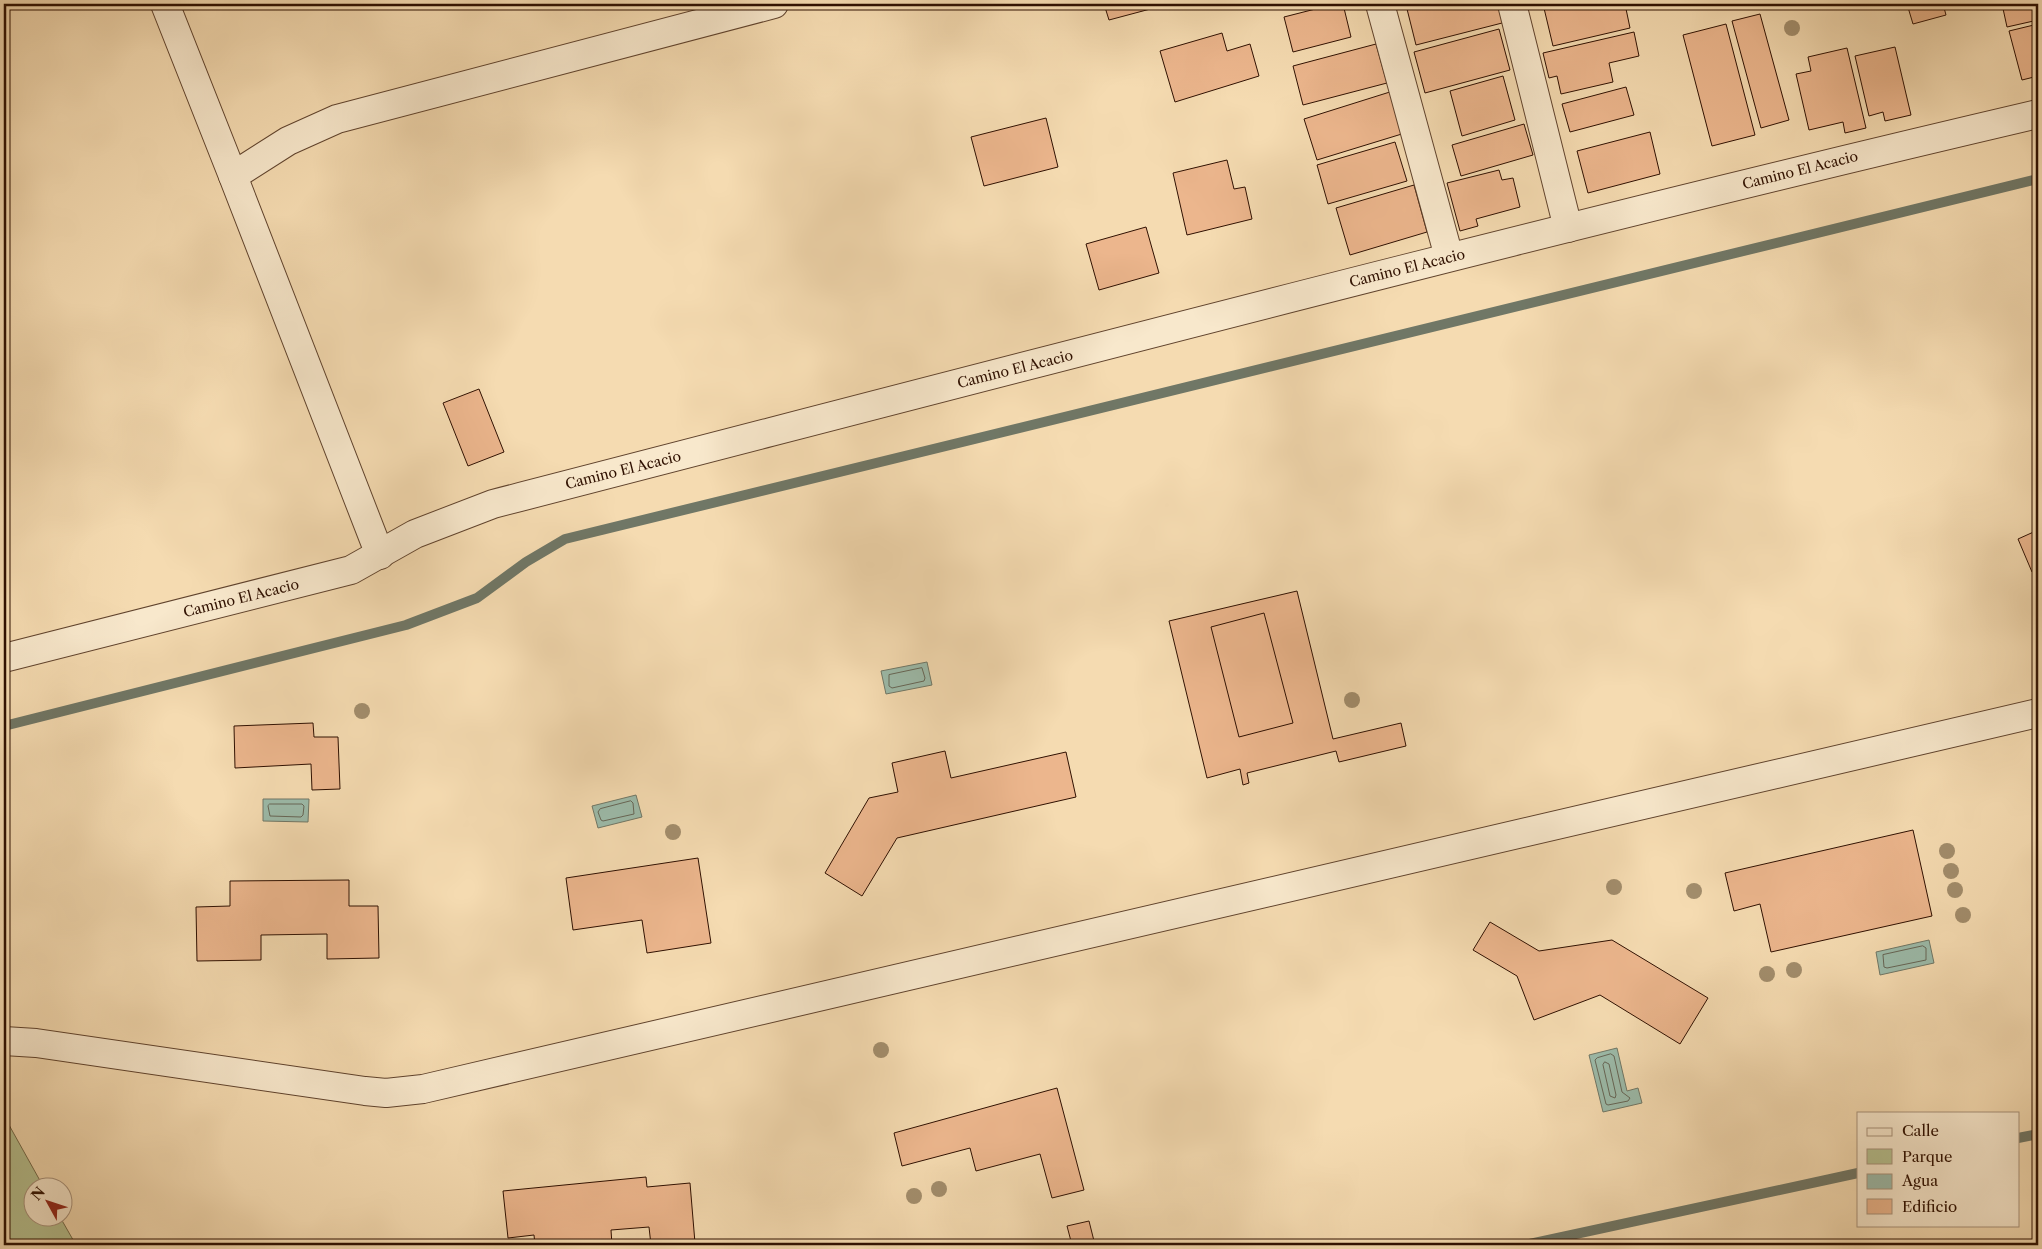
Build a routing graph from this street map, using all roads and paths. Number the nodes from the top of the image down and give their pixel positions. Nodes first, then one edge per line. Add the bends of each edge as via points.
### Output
1 (164, 4) edge
2 (774, 4) edge
3 (1380, 4) edge
4 (1512, 4) edge
5 (2038, 114) edge
6 (234, 176) junction
7 (1568, 228) junction
8 (1449, 257) junction
9 (380, 555) junction
10 (4, 658) edge
11 (2038, 713) edge
12 (4, 1041) edge

1 - 6 street
2 - 6 street via 337,119 288,141
3 - 8 street
4 - 7 street
5 - 7 street, Camino El Acacio
6 - 9 street
7 - 8 street, Camino El Acacio
8 - 9 street, Camino El Acacio via 493,504 415,534
9 - 10 street, Camino El Acacio via 351,570
11 - 12 street via 423,1089 365,1092

